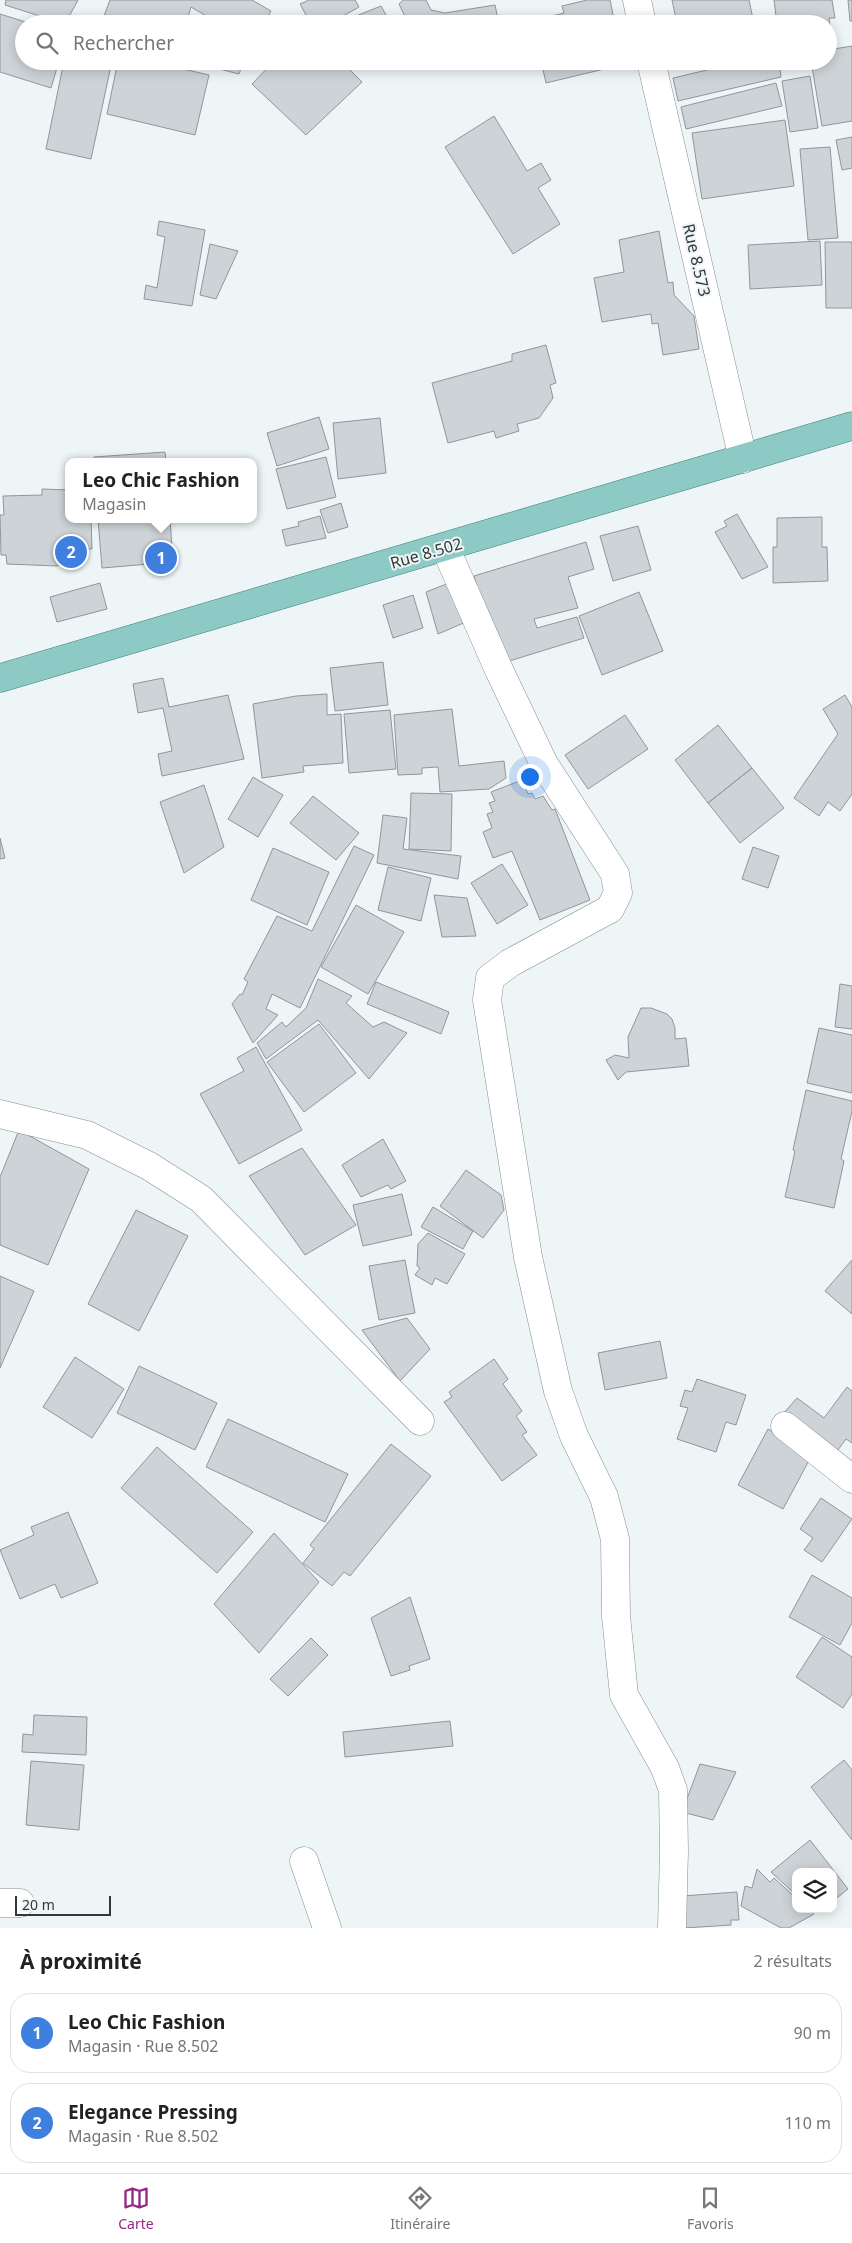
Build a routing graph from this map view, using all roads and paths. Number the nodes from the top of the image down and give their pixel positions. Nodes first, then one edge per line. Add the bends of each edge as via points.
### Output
1 (636, 0) edge
2 (640, 15) edge
3 (653, 70) edge
4 (852, 426) edge
5 (743, 458) junction
6 (445, 547) junction
7 (0, 678) edge
8 (0, 1114) edge
9 (420, 1421) dead end
10 (785, 1426) dead end
11 (852, 1479) edge
12 (304, 1861) dead end
13 (327, 1928) edge
14 (672, 1928) edge

1 - 2 street
3 - 5 street, Rue 8.573
4 - 5 main road, Rue 8.502
5 - 6 main road, Rue 8.502
6 - 7 main road, Rue 8.502
6 - 14 street via 544,764 615,874 618,894 610,909 510,963 490,978 487,1000 528,1256 558,1391 574,1436 604,1497 616,1539 616,1616 624,1695 665,1768 673,1790
8 - 9 street via 87,1135 149,1166 201,1199
10 - 11 street
12 - 13 street

